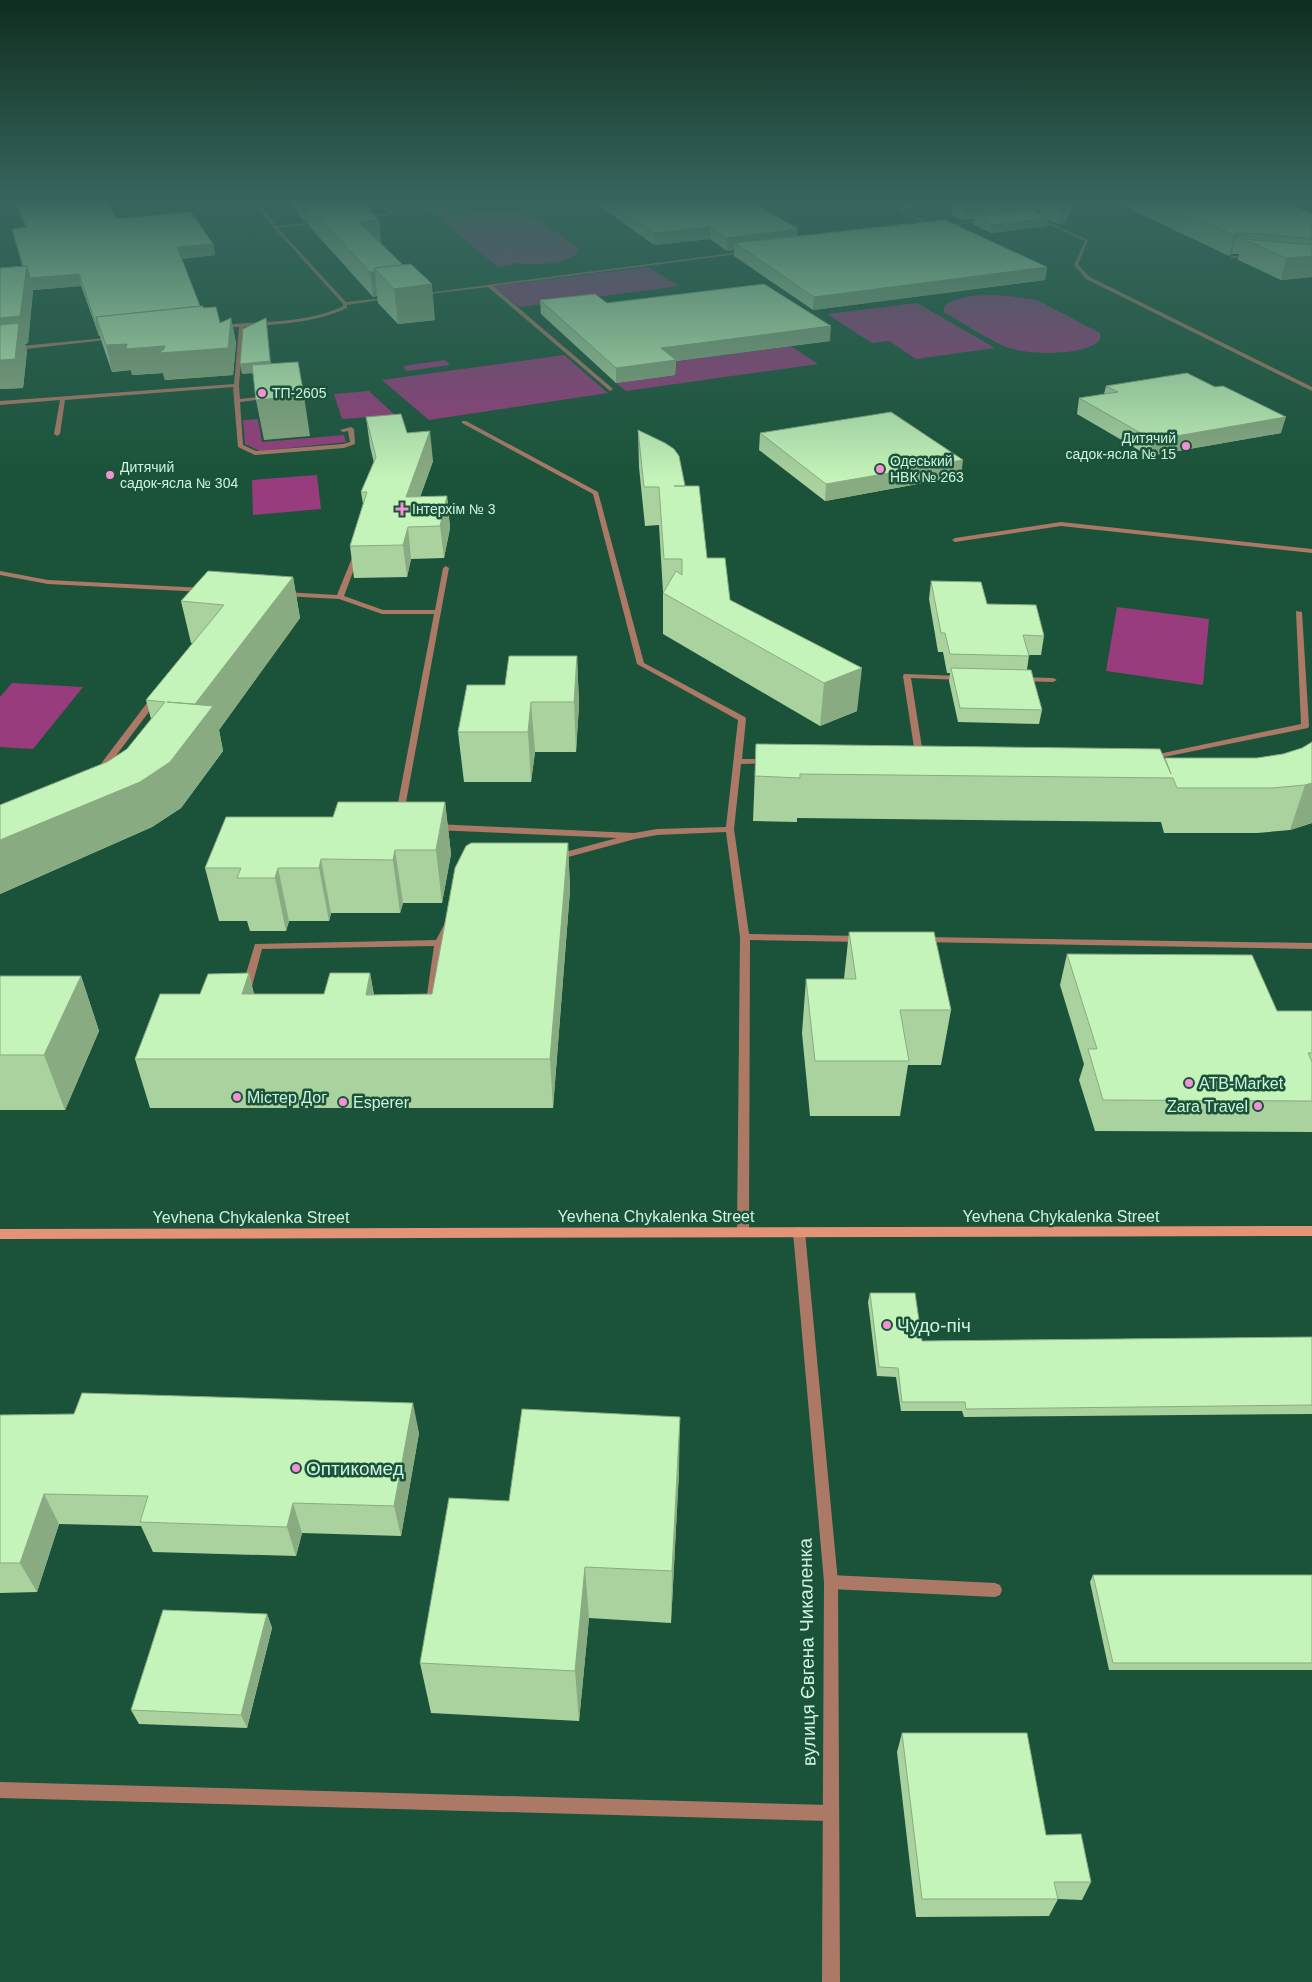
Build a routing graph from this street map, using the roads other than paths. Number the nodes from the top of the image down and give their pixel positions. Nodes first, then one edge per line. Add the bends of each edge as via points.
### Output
1 (337, 294) edge
2 (417, 294) edge
3 (500, 294) edge
4 (1121, 294) edge
5 (413, 295) edge
6 (393, 298) edge
7 (346, 304) junction
8 (242, 325) junction
9 (214, 328) edge
10 (119, 338) edge
11 (0, 350) edge
12 (236, 385) junction
13 (610, 389) edge
14 (1312, 389) edge
15 (64, 398) junction
16 (271, 398) edge
17 (237, 401) junction
18 (0, 403) edge
19 (464, 422) dead end
20 (343, 430) dead end
21 (57, 434) dead end
22 (955, 540) dead end
23 (359, 549) edge
24 (1312, 551) edge
25 (446, 568) dead end
26 (0, 573) edge
27 (214, 590) edge
28 (272, 593) edge
29 (340, 597) junction
30 (438, 612) junction
31 (1298, 612) dead end
32 (965, 678) edge
33 (1014, 679) edge
34 (1053, 680) dead end
35 (161, 691) edge
36 (919, 754) junction
37 (910, 755) edge
38 (929, 755) edge
39 (1144, 759) edge
40 (777, 760) edge
41 (739, 762) junction
42 (92, 774) edge
43 (398, 819) edge
44 (426, 827) edge
45 (730, 829) junction
46 (634, 836) junction
47 (545, 861) edge
48 (452, 916) edge
49 (745, 937) junction
50 (874, 939) edge
51 (914, 940) edge
52 (439, 943) junction
53 (1312, 946) edge
54 (243, 1002) edge
55 (420, 1008) edge
56 (1312, 1231) edge
57 (743, 1232) junction
58 (799, 1232) junction
59 (0, 1234) edge
60 (831, 1582) junction
61 (996, 1590) dead end
62 (0, 1790) edge
63 (829, 1812) junction
64 (830, 1982) edge

1 - 7 street
2 - 5 street
3 - 13 street
4 - 14 street
6 - 7 street
7 - 8 street via 341,311 328,315
8 - 9 street
8 - 12 street
10 - 11 street
12 - 15 street
12 - 17 street
15 - 18 street
15 - 21 street
16 - 17 street
17 - 20 street via 240,446 255,453 353,443 351,430
19 - 41 street via 596,493 640,664 742,719
22 - 24 street via 1061,524
23 - 29 street
25 - 30 street
26 - 27 street via 48,582
28 - 29 street
29 - 30 street via 382,612
30 - 43 street
31 - 39 street via 1305,726
32 - 36 street via 906,676
33 - 34 street
35 - 42 street via 101,771
36 - 37 street
36 - 38 street
40 - 41 street
41 - 45 street
44 - 46 street
45 - 46 street
45 - 49 street
46 - 47 street
48 - 52 street
49 - 50 street
49 - 57 street
51 - 53 street
52 - 54 street via 258,946
52 - 55 street via 430,1008
56 - 58 main road, Yevhena Chykalenka Street
57 - 58 main road, Yevhena Chykalenka Street
57 - 59 main road, Yevhena Chykalenka Street
58 - 60 street, вулиця Євгена Чикаленка
60 - 61 street
60 - 63 street, вулиця Євгена Чикаленка
62 - 63 street
63 - 64 street, вулиця Євгена Чикаленка

